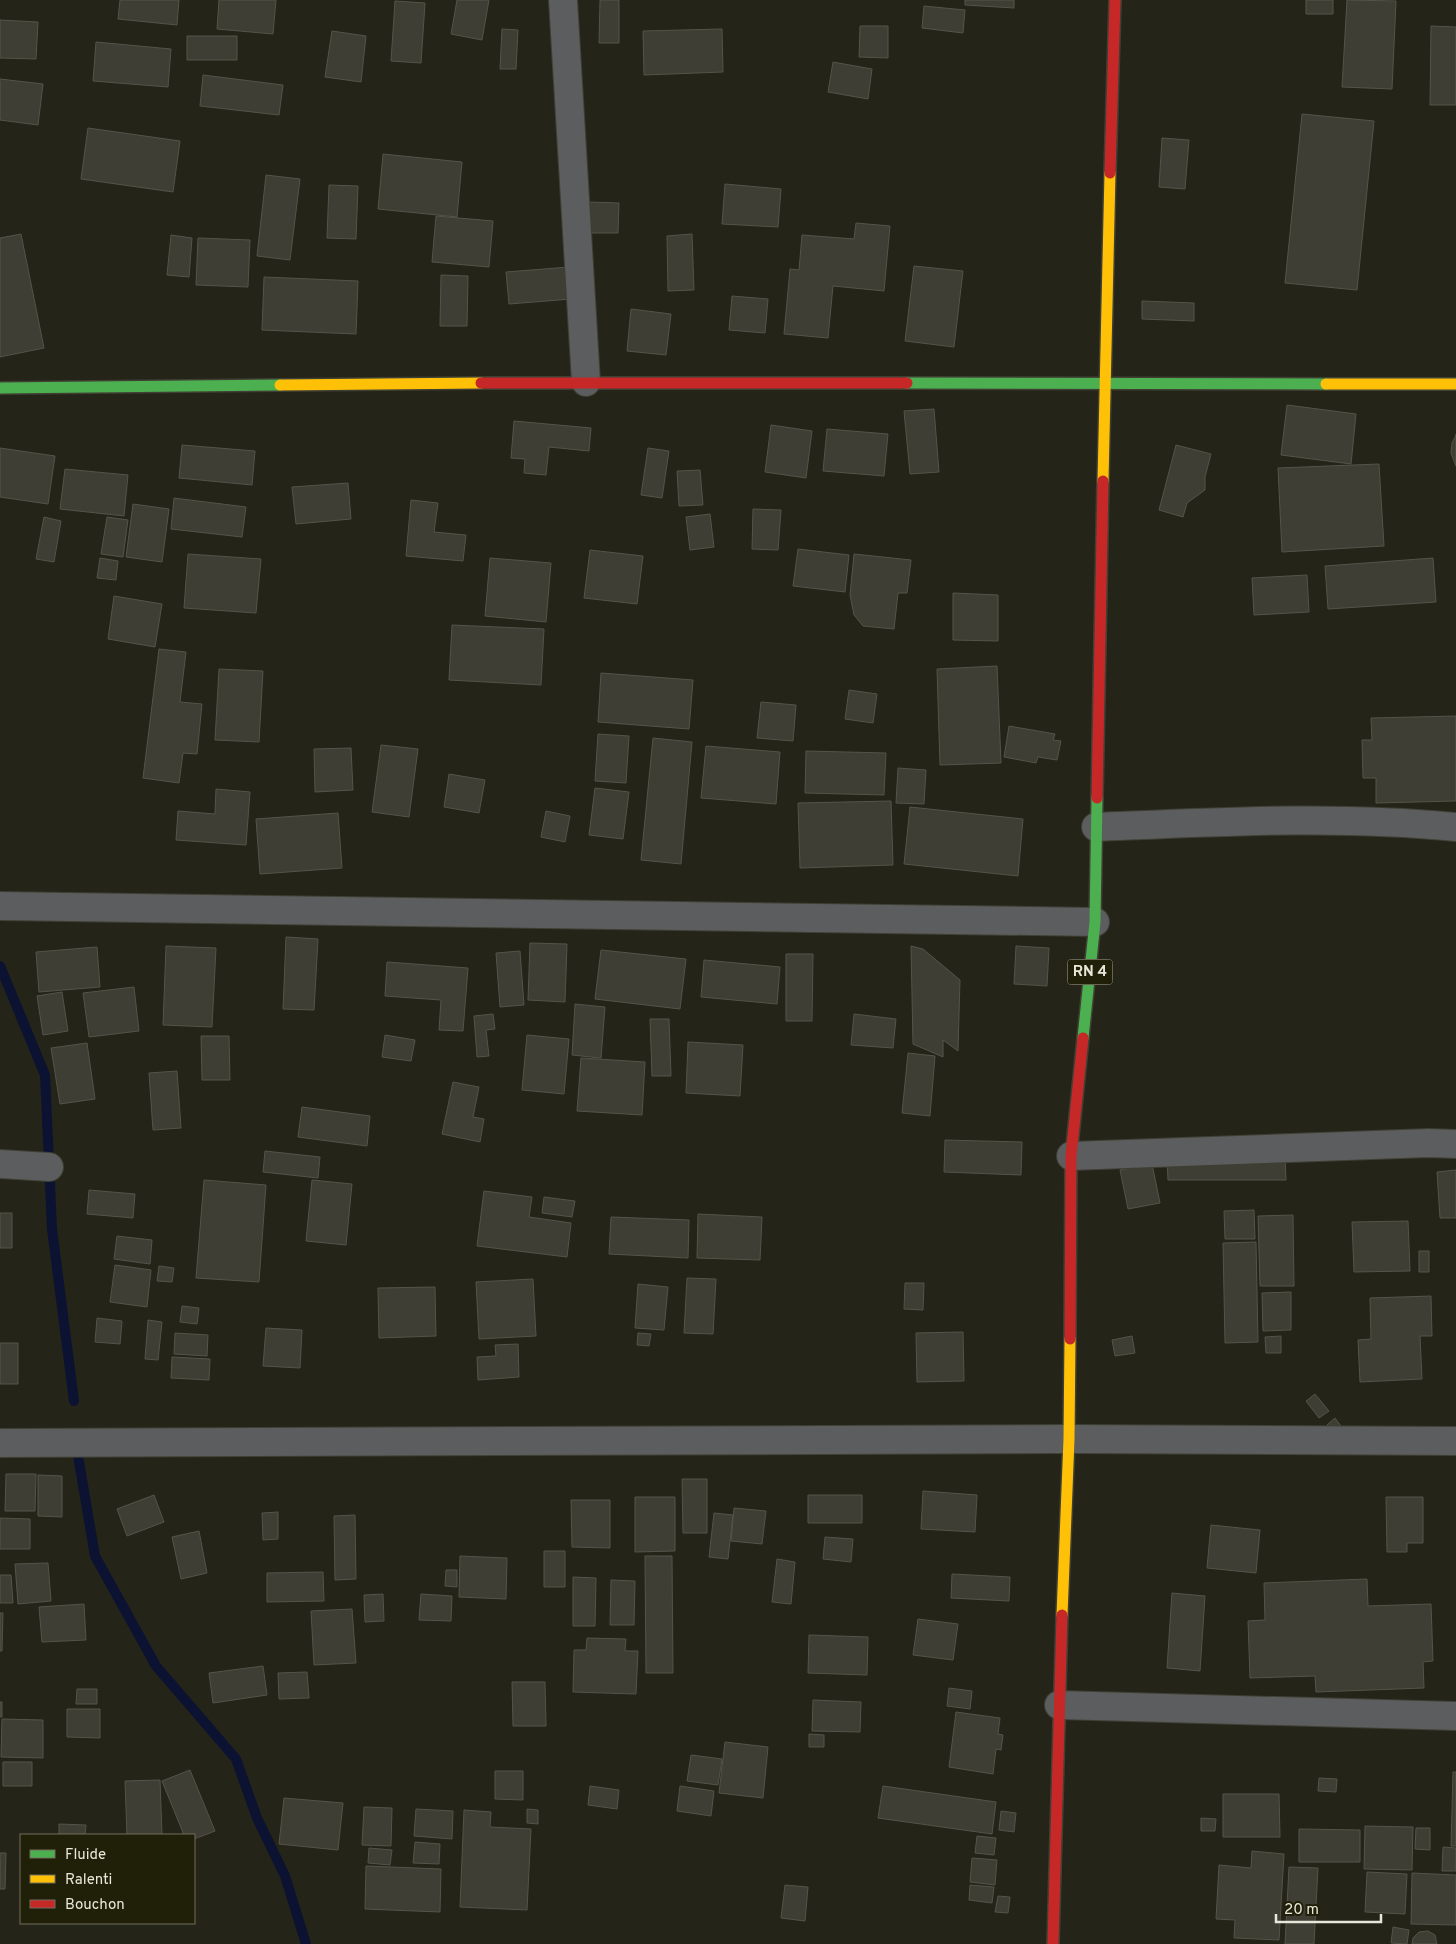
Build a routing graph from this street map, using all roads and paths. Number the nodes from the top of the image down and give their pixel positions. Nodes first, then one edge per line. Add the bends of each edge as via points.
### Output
1 (563, 0) edge
2 (1115, 0) edge
3 (586, 382) junction
4 (1104, 383) junction
5 (1456, 384) edge
6 (0, 388) edge
7 (1096, 827) junction
8 (1456, 827) edge
9 (4, 906) edge
10 (1094, 922) junction
11 (1456, 1144) edge
12 (1071, 1156) junction
13 (0, 1164) edge
14 (49, 1167) dead end
15 (1069, 1439) junction
16 (1456, 1441) edge
17 (0, 1443) edge
18 (1059, 1705) junction
19 (1456, 1716) edge
20 (1053, 1944) edge

1 - 3 street
2 - 4 main road, RN 4
3 - 4 main road
3 - 6 main road
4 - 5 main road
4 - 7 main road, RN 4
7 - 8 street via 1268,820 1399,821
7 - 10 main road, RN 4
9 - 10 street
10 - 12 main road, RN 4
11 - 12 street
12 - 15 main road, RN 4
13 - 14 street
15 - 16 street
15 - 17 street
15 - 18 main road, RN 4
18 - 19 street
18 - 20 main road, RN 4

